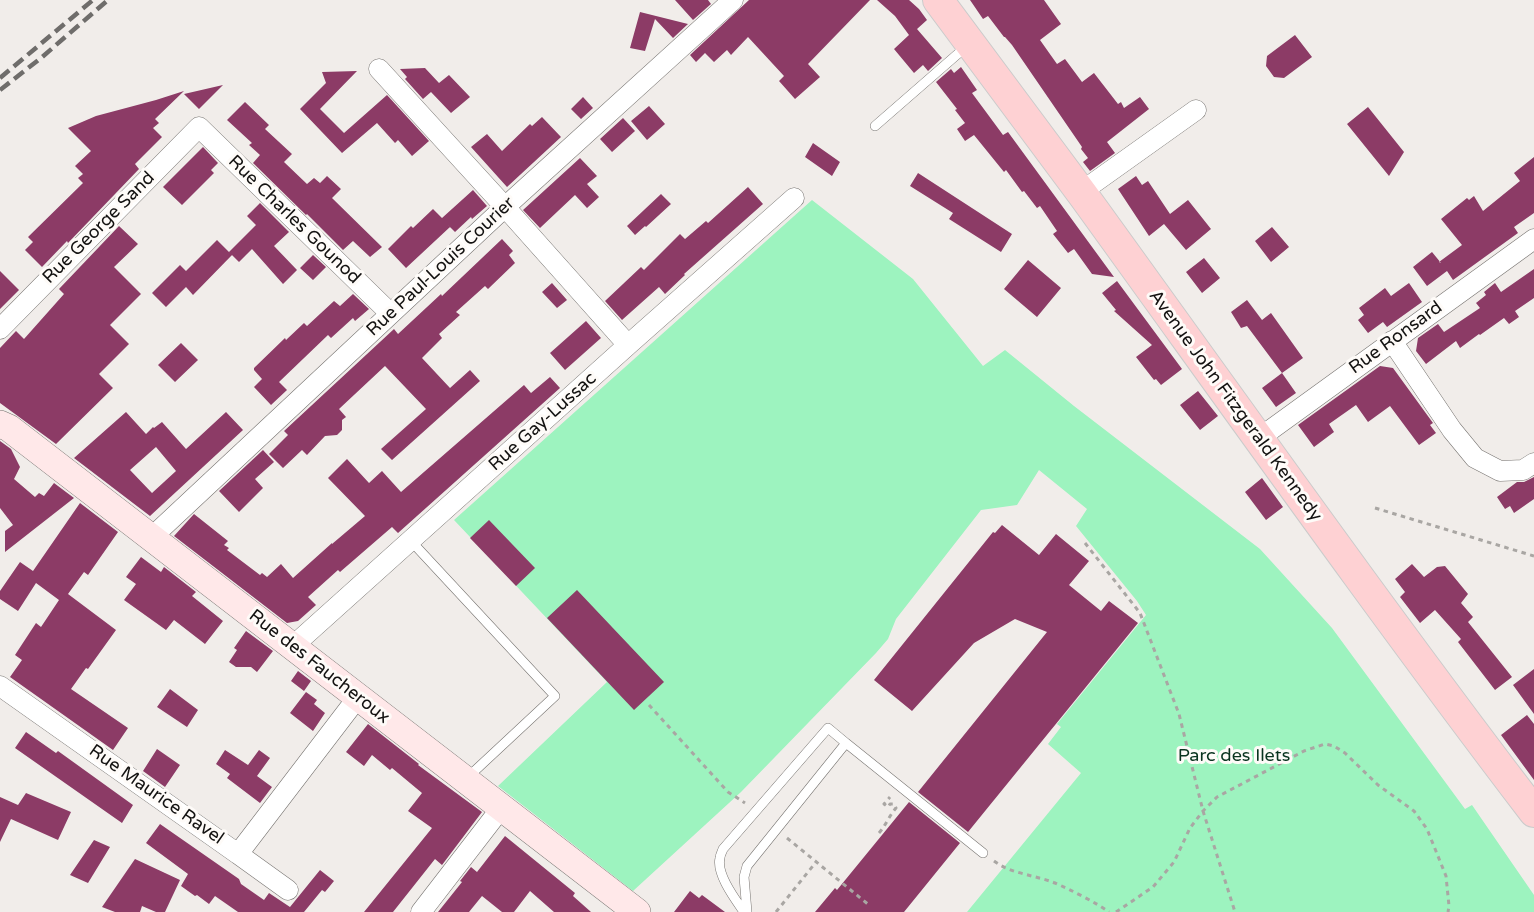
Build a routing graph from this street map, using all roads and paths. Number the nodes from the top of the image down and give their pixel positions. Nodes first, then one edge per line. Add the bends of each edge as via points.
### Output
1 (938, 0) edge
2 (725, 2) edge
3 (969, 44) junction
4 (379, 69) dead end
5 (1197, 110) dead end
6 (874, 126) dead end
7 (199, 127) joint
8 (1081, 192) junction
9 (794, 198) dead end
10 (505, 207) junction
11 (1534, 239) edge
12 (390, 313) junction
13 (0, 329) edge
14 (1392, 341) junction
15 (627, 345) junction
16 (0, 424) edge
17 (1258, 439) junction
18 (1534, 463) edge
19 (1375, 508) dead end
20 (152, 537) junction
21 (411, 541) junction
22 (1085, 543) dead end
23 (1534, 556) edge
24 (293, 646) junction
25 (0, 686) edge
26 (358, 697) junction
27 (649, 705) dead end
28 (846, 743) junction
29 (465, 780) junction
30 (890, 797) dead end
31 (502, 807) junction
32 (1203, 811) junction
33 (755, 812) junction
34 (1534, 812) edge
35 (777, 829) junction
36 (879, 833) dead end
37 (982, 853) joint
38 (238, 854) junction
39 (816, 862) junction
40 (288, 890) dead end
41 (869, 905) dead end
42 (421, 912) edge
43 (637, 912) edge
44 (746, 912) edge
45 (776, 912) edge
46 (1109, 912) edge
47 (1116, 912) edge
48 (1235, 912) edge
49 (1448, 912) edge

1 - 3 main road, Avenue John Fitzgerald Kennedy
2 - 10 street, Rue Paul-Louis Courier
3 - 6 lane
3 - 8 main road, Avenue John Fitzgerald Kennedy
4 - 10 street
5 - 8 street
7 - 12 street, Rue Charles Gounod
7 - 13 street, Rue George Sand
8 - 17 main road, Avenue John Fitzgerald Kennedy
9 - 15 street, Rue Gay-Lussac
10 - 12 street, Rue Paul-Louis Courier
10 - 15 street
11 - 14 street, Rue Ronsard
12 - 20 street, Rue Paul-Louis Courier
14 - 17 street, Rue Ronsard
14 - 18 street via 1475,458 1500,471 1523,470
15 - 21 street, Rue Gay-Lussac
16 - 20 street, Rue des Faucheroux
17 - 34 main road, Avenue John Fitzgerald Kennedy
19 - 23 path
20 - 24 street, Rue des Faucheroux
21 - 24 street, Rue Gay-Lussac
21 - 29 lane via 555,696
22 - 32 path via 1140,613 1179,714
24 - 26 street, Rue des Faucheroux
25 - 38 street, Rue Maurice Ravel
26 - 29 street, Rue des Faucheroux
26 - 38 street, Rue Maurice Ravel
27 - 33 path via 728,792
28 - 33 lane via 828,728
28 - 35 lane
28 - 37 lane
29 - 31 street, Rue des Faucheroux
30 - 36 path via 884,804 894,804 896,808
31 - 42 street
31 - 43 street, Rue des Faucheroux
32 - 47 path via 1174,862 1153,887
32 - 48 path
32 - 49 path via 1217,797 1304,751 1325,744 1334,746 1414,811 1427,829 1446,876
33 - 44 lane via 719,858 729,889
35 - 39 path
35 - 44 lane via 747,866
37 - 46 path via 999,866 1056,883
38 - 40 street
39 - 41 path
39 - 45 path

